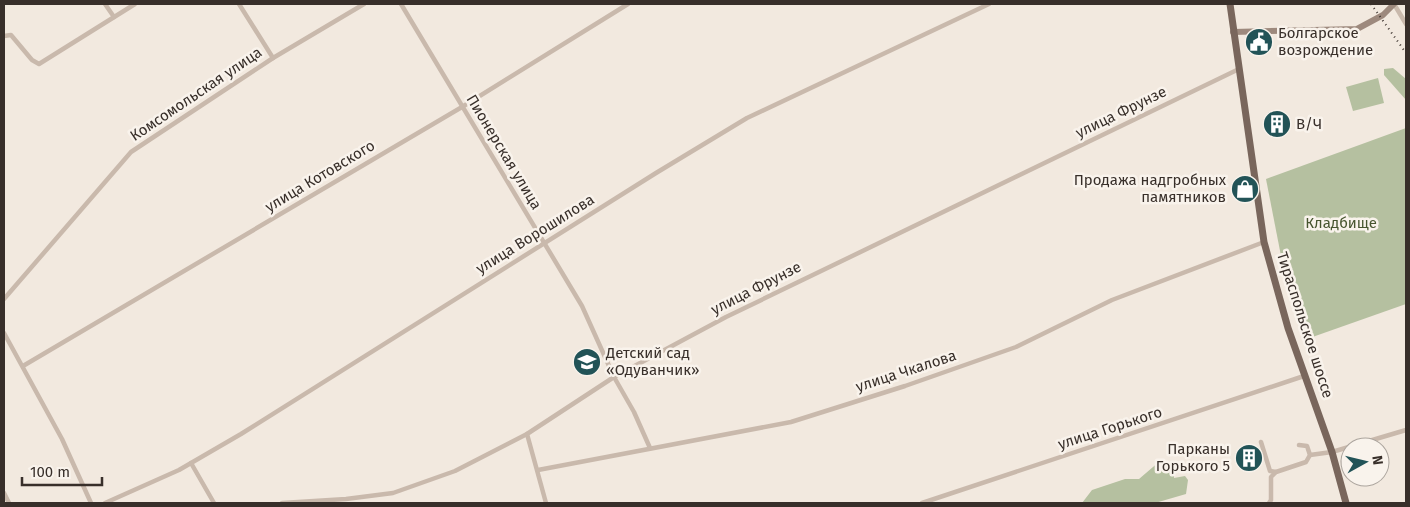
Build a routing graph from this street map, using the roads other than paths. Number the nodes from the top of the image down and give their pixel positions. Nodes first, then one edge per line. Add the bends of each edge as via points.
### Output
1 (105, 4) edge
2 (135, 4) edge
3 (239, 4) edge
4 (364, 4) edge
5 (402, 4) edge
6 (628, 4) edge
7 (989, 4) edge
8 (1230, 4) edge
9 (1394, 4) edge
10 (114, 17) junction
11 (1406, 24) edge
12 (1233, 32) junction
13 (4, 36) edge
14 (273, 58) junction
15 (1239, 69) junction
16 (462, 106) junction
17 (1264, 242) junction
18 (545, 243) junction
19 (4, 299) edge
20 (4, 333) edge
21 (23, 366) junction
22 (1304, 376) junction
23 (614, 377) junction
24 (1406, 430) edge
25 (528, 434) junction
26 (1261, 442) dead end
27 (1299, 445) dead end
28 (650, 448) junction
29 (1332, 452) junction
30 (1310, 455) junction
31 (191, 463) junction
32 (538, 470) junction
33 (1276, 472) junction
34 (4, 494) edge
35 (8, 503) edge
36 (91, 503) edge
37 (104, 503) edge
38 (214, 503) edge
39 (282, 503) edge
40 (546, 503) edge
41 (922, 503) edge
42 (1269, 503) edge
43 (1346, 503) edge

1 - 10 street
2 - 10 street
3 - 14 street
4 - 14 street, Комсомольская улица
5 - 16 street, Пионерская улица
6 - 16 street, улица Котовского
7 - 18 street, улица Ворошилова via 747,118
8 - 12 main road, Тираспольское шоссе
9 - 11 street
9 - 12 main road via 1383,15 1356,29
10 - 13 street via 42,62 36,63 12,35
12 - 15 main road, Тираспольское шоссе
14 - 19 street, Комсомольская улица via 132,152
15 - 17 main road, Тираспольское шоссе
15 - 23 street, улица Фрунзе via 835,262
16 - 18 street, Пионерская улица
16 - 21 street, улица Котовского
17 - 22 main road, Тираспольское шоссе
17 - 28 street, улица Чкалова via 1112,300 1016,347 905,386 791,422
18 - 23 street, Пионерская улица via 582,306
18 - 31 street, улица Ворошилова
20 - 21 street
21 - 36 street
22 - 29 main road, Тираспольское шоссе
22 - 41 street, улица Горького
23 - 25 street, улица Фрунзе
23 - 28 street, Пионерская улица
24 - 29 street
25 - 32 street
25 - 39 street, улица Фрунзе via 487,457 411,488 346,499
26 - 33 street via 1266,464 1270,471
27 - 30 street via 1307,446
28 - 32 street, улица Чкалова
29 - 30 street
29 - 43 main road, Тираспольское шоссе
30 - 33 street via 1306,462
31 - 37 street, улица Ворошилова
31 - 38 street
32 - 40 street
33 - 42 street via 1271,477
34 - 35 street

